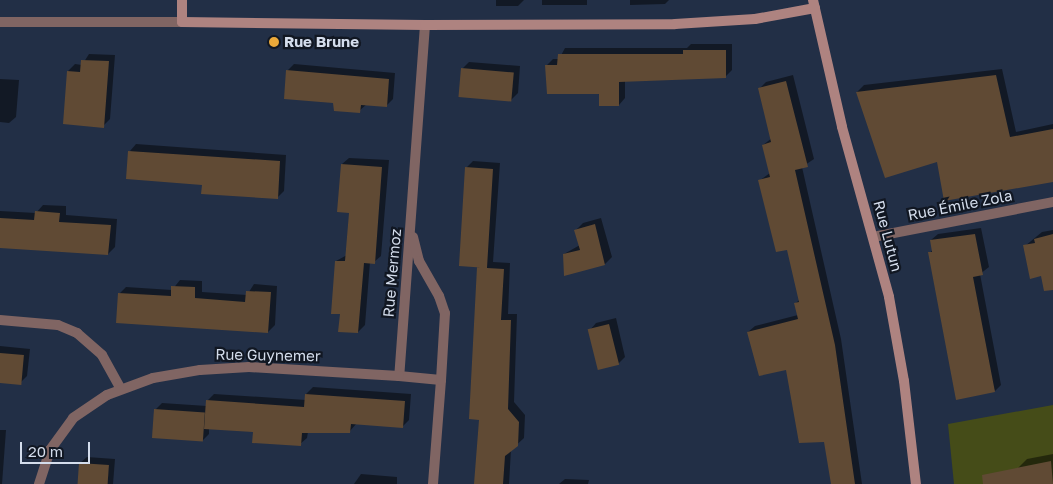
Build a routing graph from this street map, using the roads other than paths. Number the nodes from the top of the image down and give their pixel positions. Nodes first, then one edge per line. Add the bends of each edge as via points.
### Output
1 (182, 0) edge
2 (814, 4) edge
3 (0, 22) edge
4 (182, 22) junction
5 (425, 25) junction
6 (1053, 202) edge
7 (411, 224) junction
8 (874, 237) junction
9 (0, 320) edge
10 (399, 376) junction
11 (441, 380) junction
12 (122, 389) junction
13 (39, 484) edge
14 (433, 484) edge
15 (916, 484) edge

1 - 4 main road
2 - 5 main road via 755,19 675,24
2 - 8 main road, Rue Lutun via 840,120
3 - 4 street
4 - 5 main road
5 - 7 street, Rue Mermoz
6 - 8 street, Rue Émile Zola
7 - 10 street, Rue Mermoz
7 - 11 street via 419,261 440,296 444,313
8 - 15 main road, Rue Lutun via 898,343
9 - 12 street via 58,325 77,333 102,355
10 - 11 street
10 - 12 street, Rue Guynemer via 232,368 153,378
11 - 14 street
12 - 13 street, Rue Guynemer via 96,401 64,428 50,450

